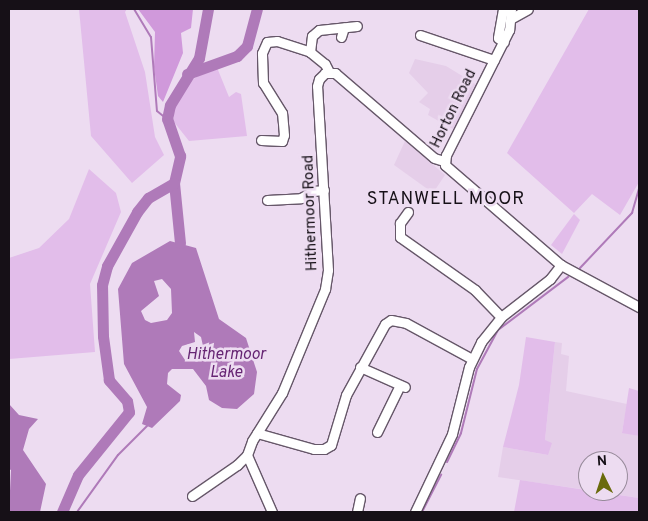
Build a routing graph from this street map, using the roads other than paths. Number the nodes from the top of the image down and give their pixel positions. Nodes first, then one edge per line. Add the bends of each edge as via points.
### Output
1 (504, 9) edge
2 (528, 9) edge
3 (511, 13) edge
4 (357, 26) dead end
5 (344, 27) junction
6 (424, 33) dead end
7 (341, 37) dead end
8 (504, 42) junction
9 (310, 52) junction
10 (494, 60) junction
11 (329, 72) junction
12 (261, 140) dead end
13 (444, 161) junction
14 (324, 190) junction
15 (267, 200) dead end
16 (408, 212) dead end
17 (561, 265) junction
18 (639, 307) edge
19 (502, 317) junction
20 (472, 359) junction
21 (360, 367) junction
22 (379, 426) dead end
23 (257, 433) junction
24 (247, 455) junction
25 (237, 465) junction
26 (251, 466) junction
27 (192, 496) dead end
28 (360, 498) dead end
29 (272, 512) edge
30 (358, 512) edge
31 (415, 512) edge

1 - 8 street via 498,38
2 - 3 street
3 - 8 street, Horton Road
4 - 5 street
5 - 7 street
5 - 9 street via 319,30 312,36
6 - 10 street
8 - 10 street, Horton Road
9 - 11 street via 325,64
9 - 12 street via 277,41 267,42 262,53 263,83 282,113 284,135 282,141
10 - 13 street, Horton Road
11 - 13 street via 335,73 434,158
11 - 14 street, Hithermoor Road via 319,79 317,86
13 - 17 street, Horton Road via 448,169 482,200
14 - 15 street via 313,191 301,198
14 - 23 street, Hithermoor Road via 328,270 324,293 282,393
16 - 19 street via 400,223 400,237 475,290
17 - 18 street, Horton Road
17 - 19 street via 550,279
19 - 20 street
20 - 21 street via 398,320 385,324
20 - 31 street via 452,434
21 - 22 street via 402,386
21 - 23 street via 346,395 331,445 314,449
23 - 24 street, Hithermoor Road
24 - 25 street
24 - 26 street
25 - 26 street
25 - 27 street
26 - 29 street
28 - 30 street

